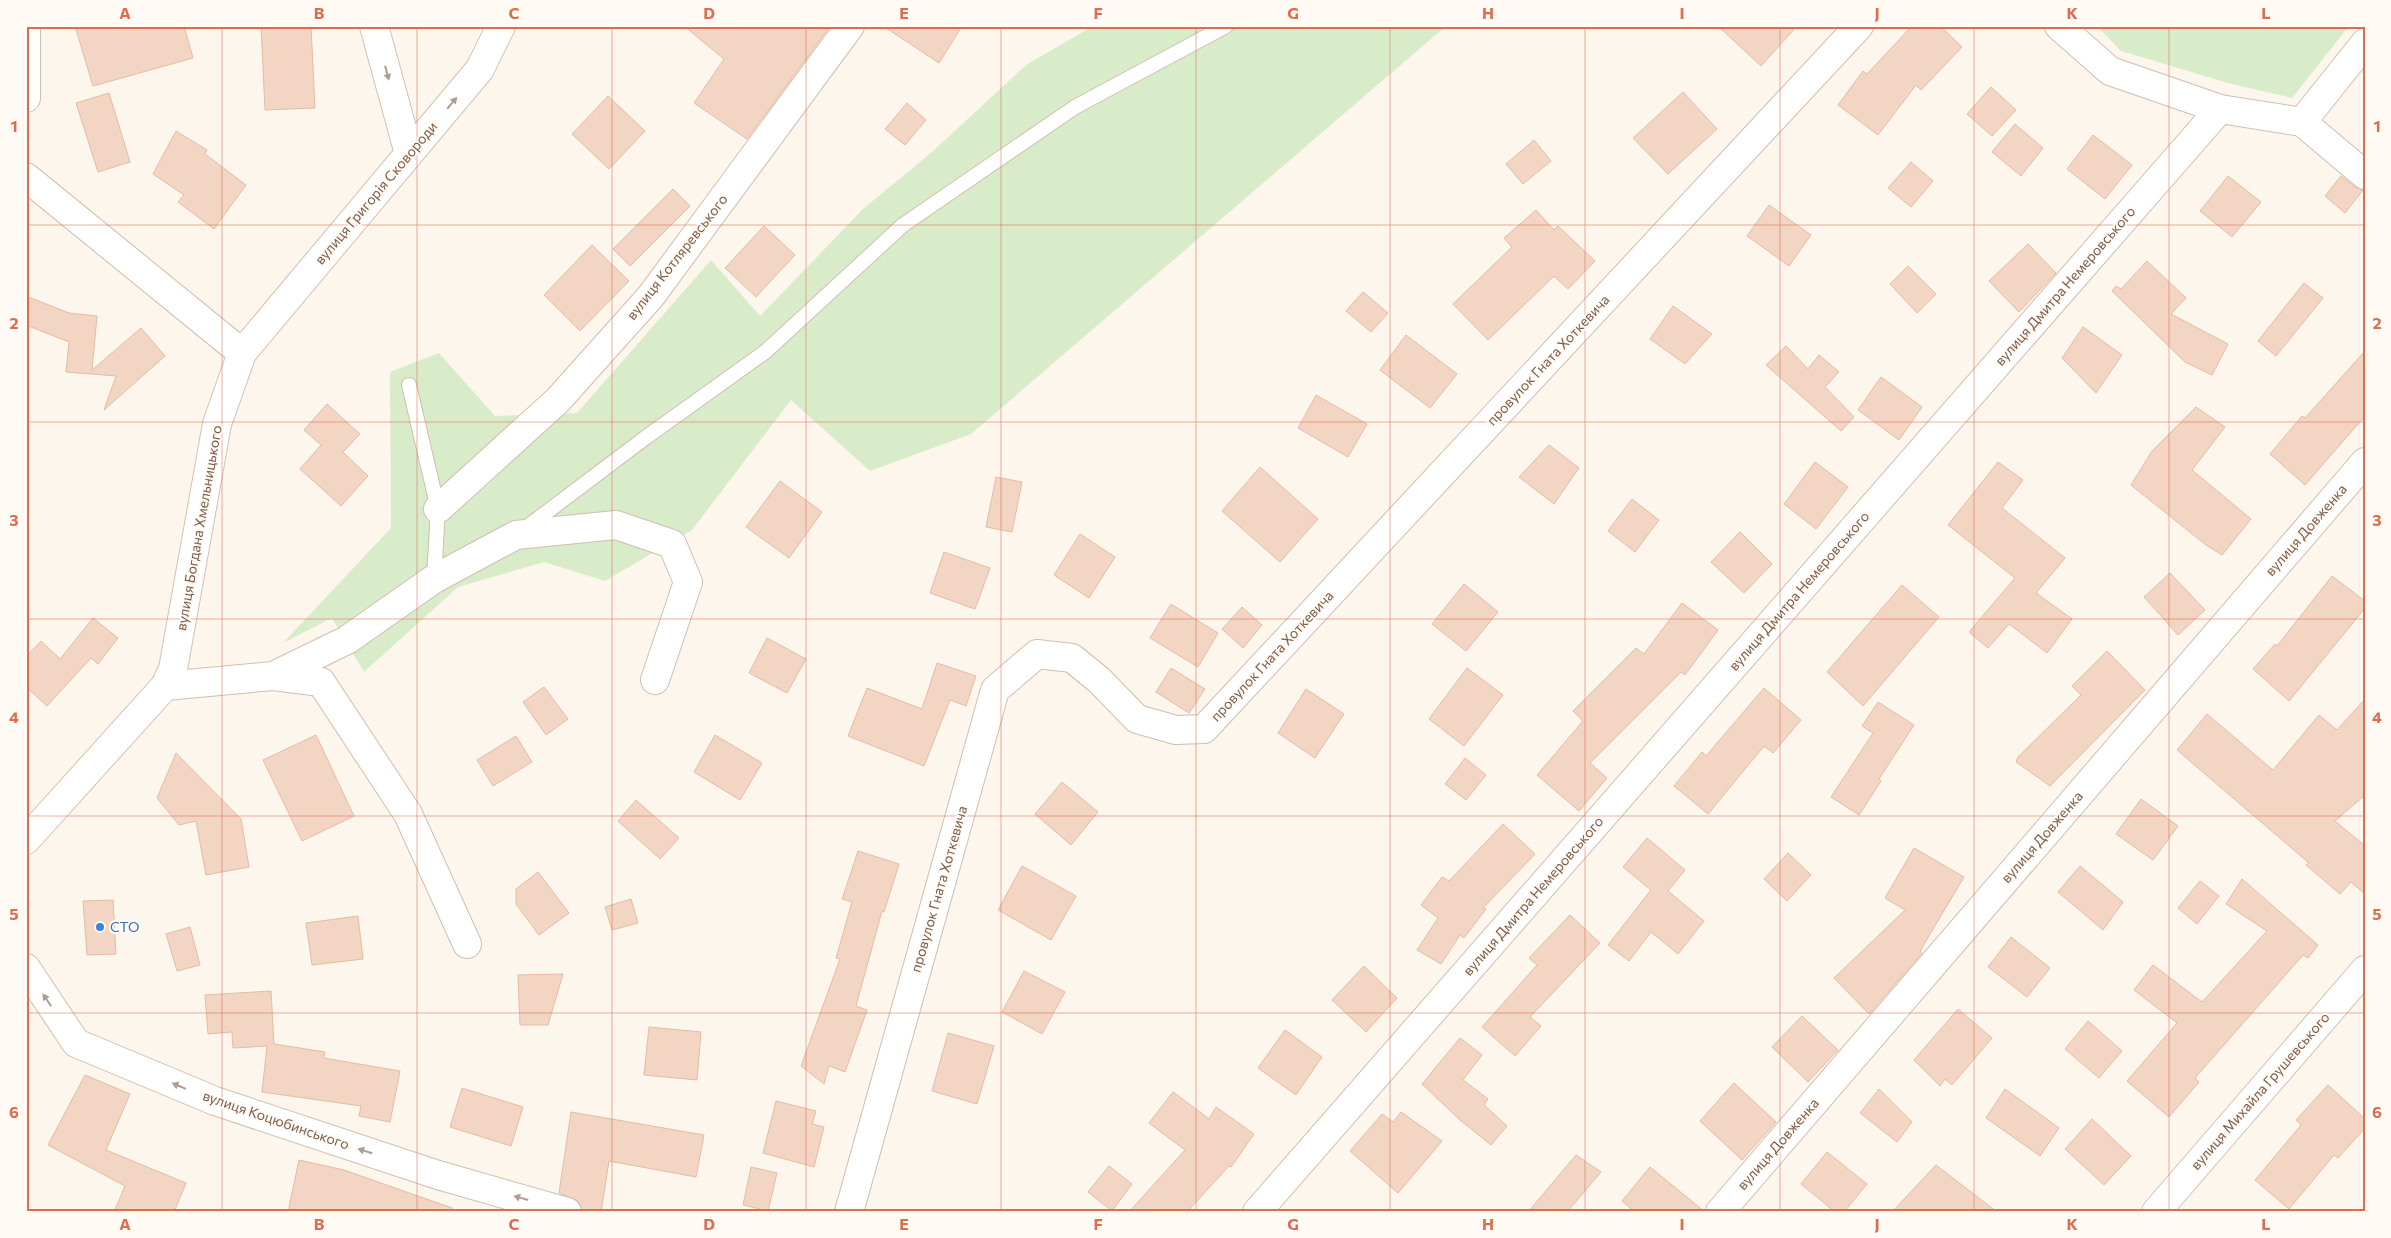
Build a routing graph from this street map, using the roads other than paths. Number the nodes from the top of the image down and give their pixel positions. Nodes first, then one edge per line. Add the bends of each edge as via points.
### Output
1 (26, 26) edge
2 (374, 26) edge
3 (501, 26) edge
4 (850, 26) edge
5 (1226, 26) edge
6 (1859, 26) edge
7 (2059, 26) edge
8 (2365, 43) edge
9 (26, 98) edge
10 (2220, 109) junction
11 (2302, 122) junction
12 (409, 154) junction
13 (2365, 175) edge
14 (26, 177) edge
15 (242, 353) junction
16 (409, 385) dead end
17 (2365, 462) edge
18 (438, 509) junction
19 (516, 535) junction
20 (434, 579) junction
21 (273, 676) junction
22 (655, 680) dead end
23 (165, 686) junction
24 (26, 840) edge
25 (467, 944) dead end
26 (26, 968) edge
27 (2365, 970) edge
28 (568, 1212) edge
29 (849, 1212) edge
30 (1257, 1212) edge
31 (1720, 1212) edge
32 (2156, 1212) edge

1 - 9 street
2 -> 12 street
12 -> 3 street, вулиця Григорія Сковороди via 480,70
4 - 18 street, вулиця Котляревського via 650,296 558,400
5 - 19 lane via 1075,107 903,224 765,352
6 - 29 street, провулок Гната Хоткевича via 1204,729 1176,730 1137,719 1072,658 1037,654 995,690
7 - 10 street via 2110,70
8 - 11 street
10 - 11 street
10 - 30 street, вулиця Дмитра Немеровського
11 - 13 street
12 - 15 street, вулиця Григорія Сковороди
14 - 15 street
15 - 23 street, вулиця Богдана Хмельницького via 217,424 173,668
16 - 18 lane
17 - 31 street, вулиця Довженка
18 - 20 lane
19 - 20 street
19 - 22 street via 616,525 672,544 688,582
20 - 21 street via 347,640
21 - 23 street
21 - 25 street via 322,682 408,814
23 - 24 street, вулиця Богдана Хмельницького
28 -> 26 street, вулиця Коцюбинського via 438,1175 215,1101 76,1043
27 - 32 street, вулиця Михайла Грушевського

